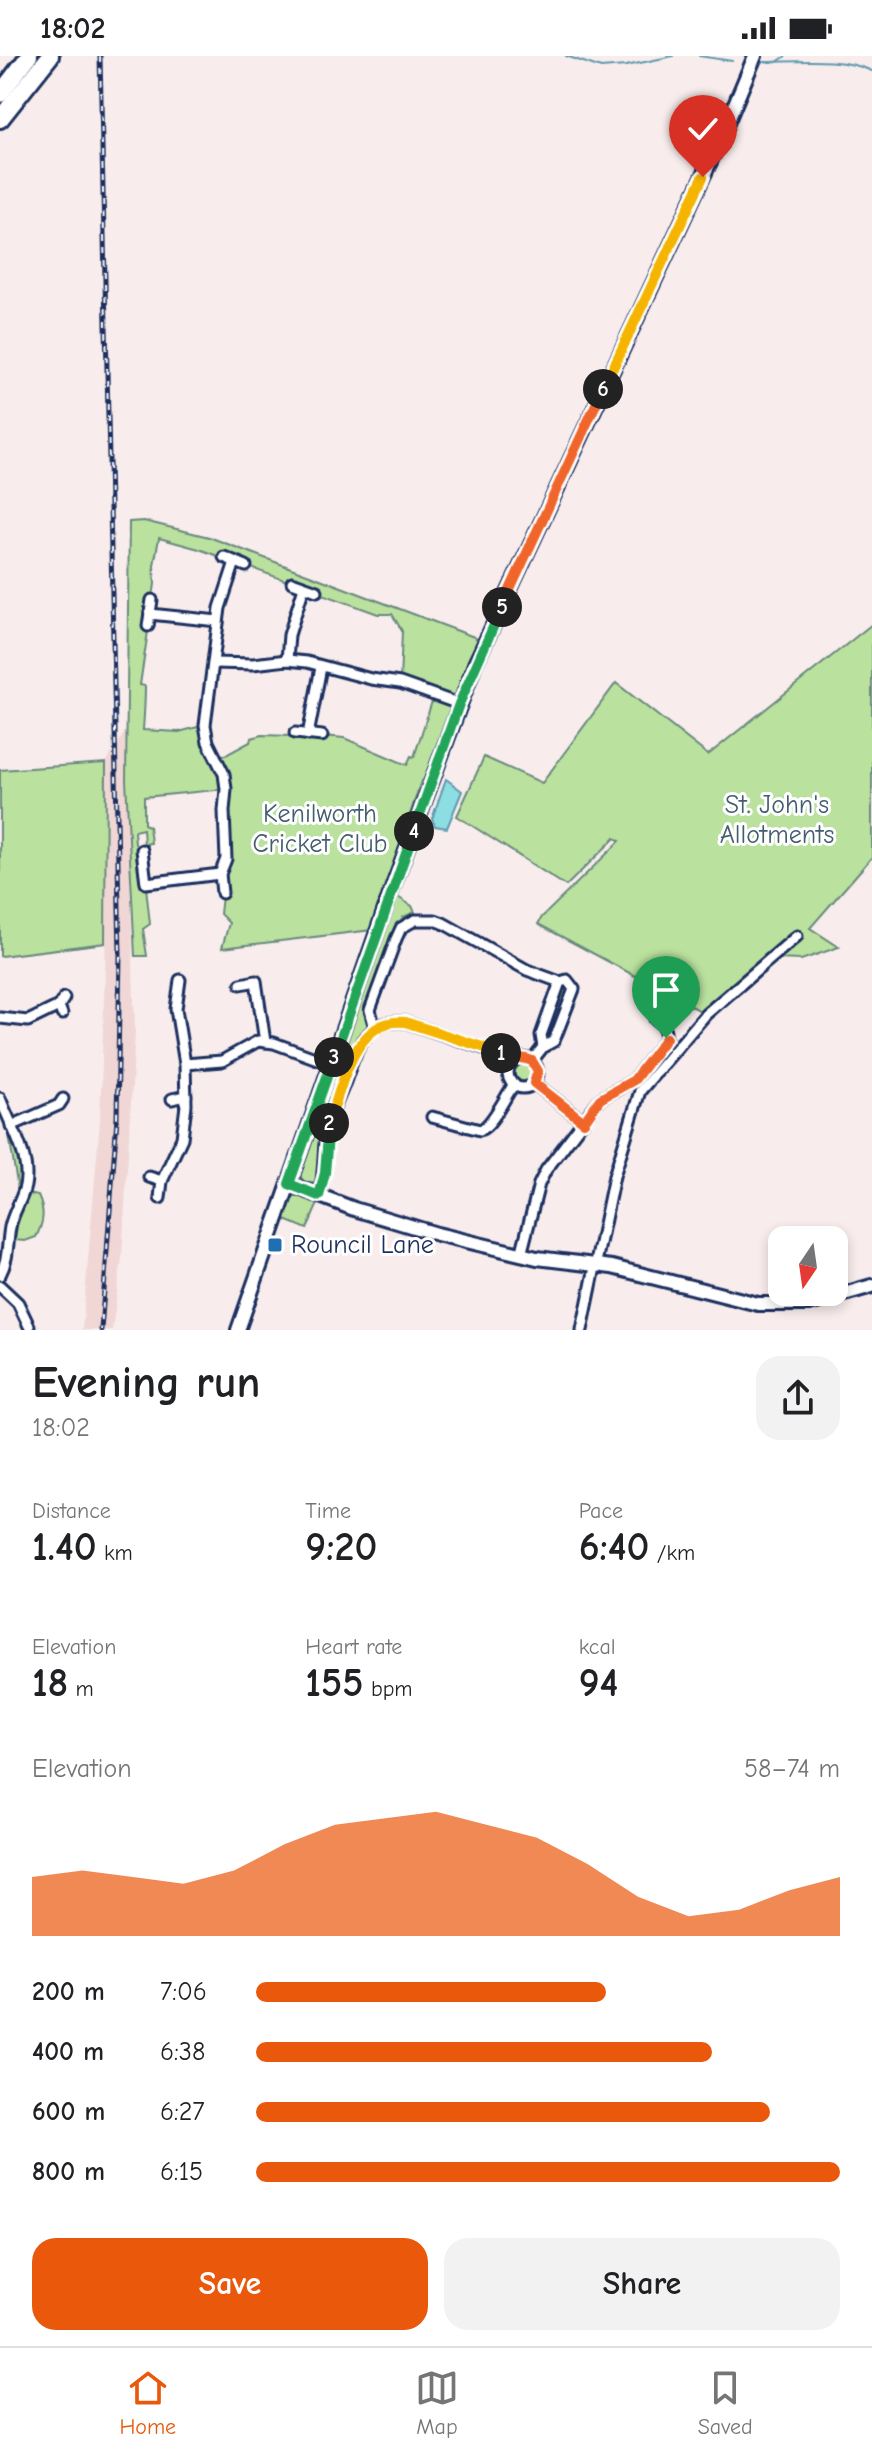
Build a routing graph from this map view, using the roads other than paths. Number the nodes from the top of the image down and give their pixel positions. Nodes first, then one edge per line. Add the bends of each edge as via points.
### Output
1 (29, 56) edge
2 (50, 56) edge
3 (755, 56) edge
4 (0, 94) edge
5 (0, 119) edge
6 (224, 557) dead end
7 (235, 562) junction
8 (246, 566) dead end
9 (292, 582) dead end
10 (304, 587) junction
11 (317, 591) dead end
12 (152, 600) dead end
13 (150, 614) junction
14 (218, 621) junction
15 (148, 626) dead end
16 (287, 660) junction
17 (214, 663) junction
18 (321, 667) junction
19 (459, 704) junction
20 (295, 733) dead end
21 (308, 735) junction
22 (322, 736) dead end
23 (142, 850) dead end
24 (220, 874) junction
25 (146, 883) junction
26 (222, 893) dead end
27 (148, 895) dead end
28 (797, 936) dead end
29 (180, 980) dead end
30 (560, 982) junction
31 (241, 984) dead end
32 (178, 993) junction
33 (189, 996) dead end
34 (62, 1006) dead end
35 (0, 1018) edge
36 (655, 1019) dead end
37 (375, 1028) junction
38 (265, 1042) junction
39 (543, 1047) junction
40 (516, 1059) junction
41 (532, 1061) junction
42 (185, 1064) junction
43 (331, 1064) junction
44 (534, 1083) junction
45 (514, 1084) junction
46 (186, 1096) junction
47 (0, 1098) edge
48 (172, 1099) dead end
49 (61, 1106) dead end
50 (432, 1117) dead end
51 (584, 1122) junction
52 (11, 1126) junction
53 (149, 1177) dead end
54 (162, 1181) junction
55 (289, 1184) junction
56 (319, 1196) junction
57 (160, 1198) dead end
58 (521, 1255) junction
59 (597, 1265) junction
60 (0, 1275) edge
61 (0, 1286) edge
62 (872, 1286) edge
63 (29, 1326) dead end
64 (238, 1330) edge
65 (582, 1330) edge

1 - 4 highway
2 - 5 highway
3 - 19 street
6 - 7 street
7 - 8 street
7 - 14 street
9 - 10 street
10 - 11 street
10 - 16 street
12 - 13 street
13 - 14 street
13 - 15 street
14 - 17 street
16 - 17 street
16 - 18 street
17 - 24 street via 205,725 226,789 226,859
18 - 19 street via 400,683
18 - 21 street
19 - 43 street
20 - 21 street
21 - 22 street
23 - 25 street
24 - 25 street
24 - 26 street
25 - 27 street
28 - 59 street via 706,1014 640,1091 614,1176
29 - 32 street
30 - 37 street via 527,970 443,923 415,920 401,928 396,939 370,1010
30 - 39 street via 541,1035
30 - 39 street via 571,982 574,989 554,1041
31 - 38 street via 261,980
32 - 33 street
32 - 42 street
34 - 35 street via 28,1021
36 - 51 street via 664,1026 666,1038 634,1080 600,1099
37 - 40 street via 405,1022
37 - 56 street via 359,1043 329,1123
38 - 42 street via 222,1061
38 - 43 street
39 - 41 street
40 - 41 street
40 - 45 street via 508,1069
41 - 44 street via 538,1071
42 - 46 street
43 - 55 street
44 - 45 street
44 - 51 street
45 - 50 street via 486,1128
46 - 48 street
46 - 54 street via 182,1138
47 - 52 street
49 - 52 street
51 - 58 street via 541,1178
52 - 60 street via 25,1159 26,1178
53 - 54 street
54 - 57 street
55 - 56 street
55 - 64 street
56 - 58 street via 414,1228
58 - 59 street
59 - 62 street via 770,1306 809,1304
59 - 65 street
61 - 63 street via 29,1314

